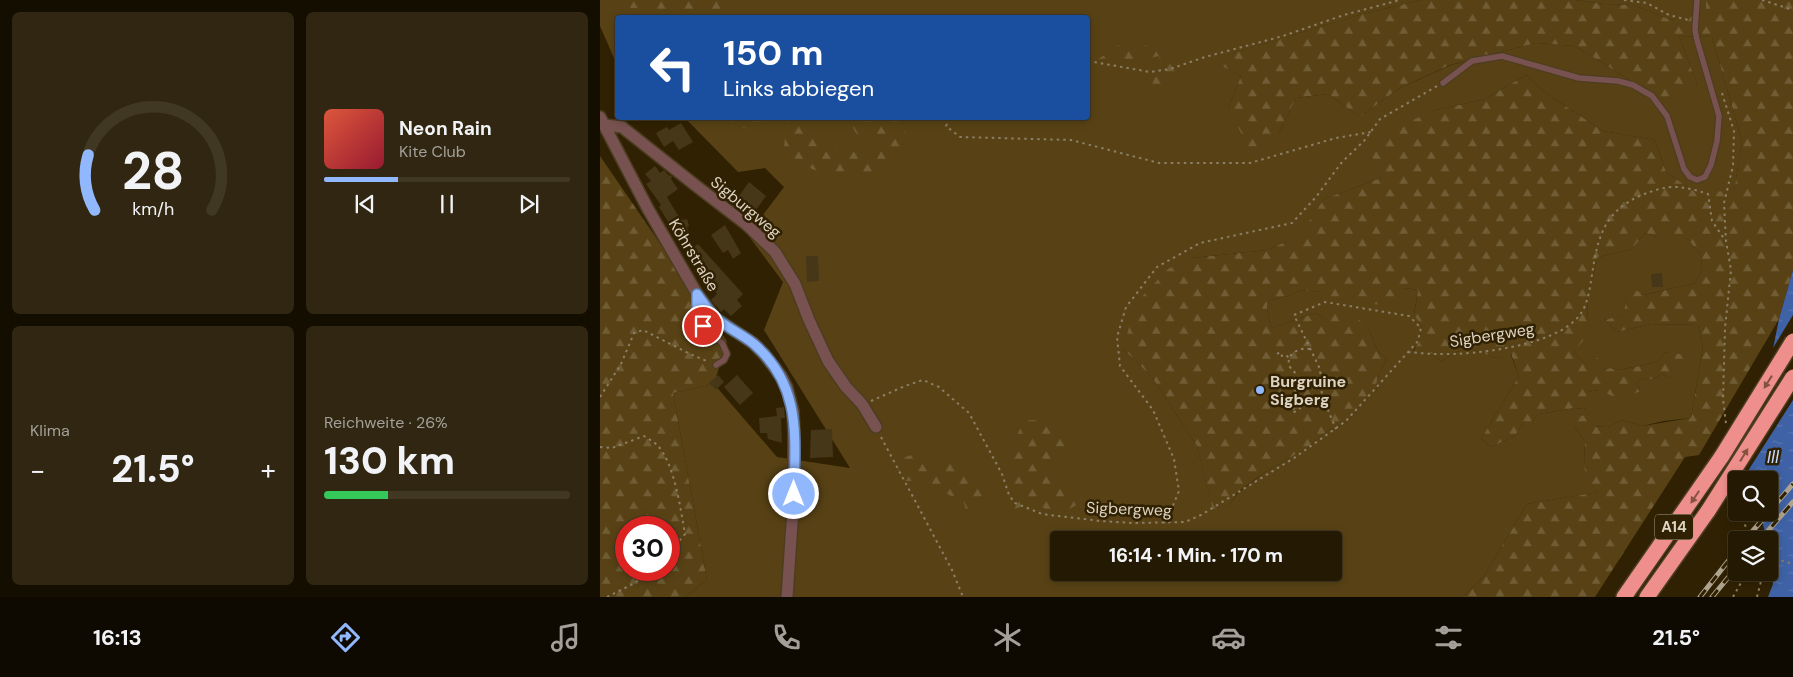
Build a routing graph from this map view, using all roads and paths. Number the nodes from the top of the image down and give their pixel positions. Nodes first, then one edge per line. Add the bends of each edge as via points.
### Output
1 (1400, 0) edge
2 (1624, 0) edge
3 (1697, 0) edge
4 (1762, 0) edge
5 (1793, 10) edge
6 (1696, 22) junction
7 (1090, 61) edge
8 (1443, 83) joint
9 (1720, 88) dead end
10 (949, 120) edge
11 (602, 121) edge
12 (1371, 132) junction
13 (1726, 240) junction
14 (697, 294) junction
15 (1793, 341) edge
16 (1312, 349) junction
17 (1408, 352) junction
18 (1277, 354) dead end
19 (1289, 358) junction
20 (716, 365) joint
21 (1793, 377) edge
22 (1322, 396) junction
23 (600, 397) edge
24 (862, 404) junction
25 (1726, 424) dead end
26 (876, 427) joint
27 (1336, 428) junction
28 (600, 447) edge
29 (1744, 521) edge
30 (1164, 523) junction
31 (1746, 528) dead end
32 (680, 540) edge
33 (1778, 560) edge
34 (1793, 564) edge
35 (638, 581) edge
36 (1742, 581) edge
37 (1761, 581) edge
38 (607, 597) edge
39 (787, 597) edge
40 (963, 597) edge
41 (1624, 597) edge
42 (1647, 597) edge
43 (1733, 597) edge
44 (1757, 597) edge

1 - 7 path via 1170,69 1150,72
2 - 6 path via 1647,3 1669,15
3 - 6 lane
4 - 5 path
6 - 8 lane via 1697,40 1718,116 1717,141 1711,165 1705,177 1697,180 1690,178 1684,169 1667,116 1652,96 1634,85 1579,78 1502,56 1472,61
8 - 12 path via 1380,119
9 - 13 path via 1734,131 1733,166 1724,203
10 - 12 path via 946,126 960,137 1071,140 1158,163 1250,163 1336,138
11 - 14 street, Köhrstraße
11 - 24 street, Sigburgweg via 622,127 747,225 776,252 795,284 828,361
12 - 30 path via 1292,223 1200,243 1158,268 1126,307 1117,338 1120,366 1153,410 1174,459 1178,491
13 - 17 path, Sigbergweg via 1712,221 1708,194 1676,186 1650,192 1629,200 1603,227 1589,298 1578,317 1556,334 1530,343 1478,352
13 - 25 path via 1731,270 1725,328 1723,399
14 - 20 lane via 697,314 703,326 722,343 727,354
14 - 39 street, Köhrstraße via 715,318 764,354 787,388 794,434 794,494
15 -> 41 highway, A14, bridge via 1722,456
16 - 17 path, Sigbergweg via 1294,315 1325,302 1409,316 1421,328 1418,341
16 - 19 path via 1300,348
16 - 22 path via 1320,369
17 - 27 path, Sigbergweg
18 - 19 path via 1280,352
19 - 22 path via 1296,374 1297,403 1293,413 1316,403
20 - 23 path via 643,330 634,333
42 -> 21 highway, A14, bridge via 1708,511
22 - 27 path
24 - 26 street, Sigburgweg
24 - 30 path, Sigbergweg via 923,380 940,387 969,413 1015,503 1042,514 1100,521
26 - 40 path via 952,570
27 - 30 path, Sigbergweg via 1201,515 1185,522
28 - 32 path via 612,448 644,436 657,445 666,458 680,502 685,534
29 - 31 path
33 - 34 path
35 - 38 path
36 - 43 path
37 - 44 path

